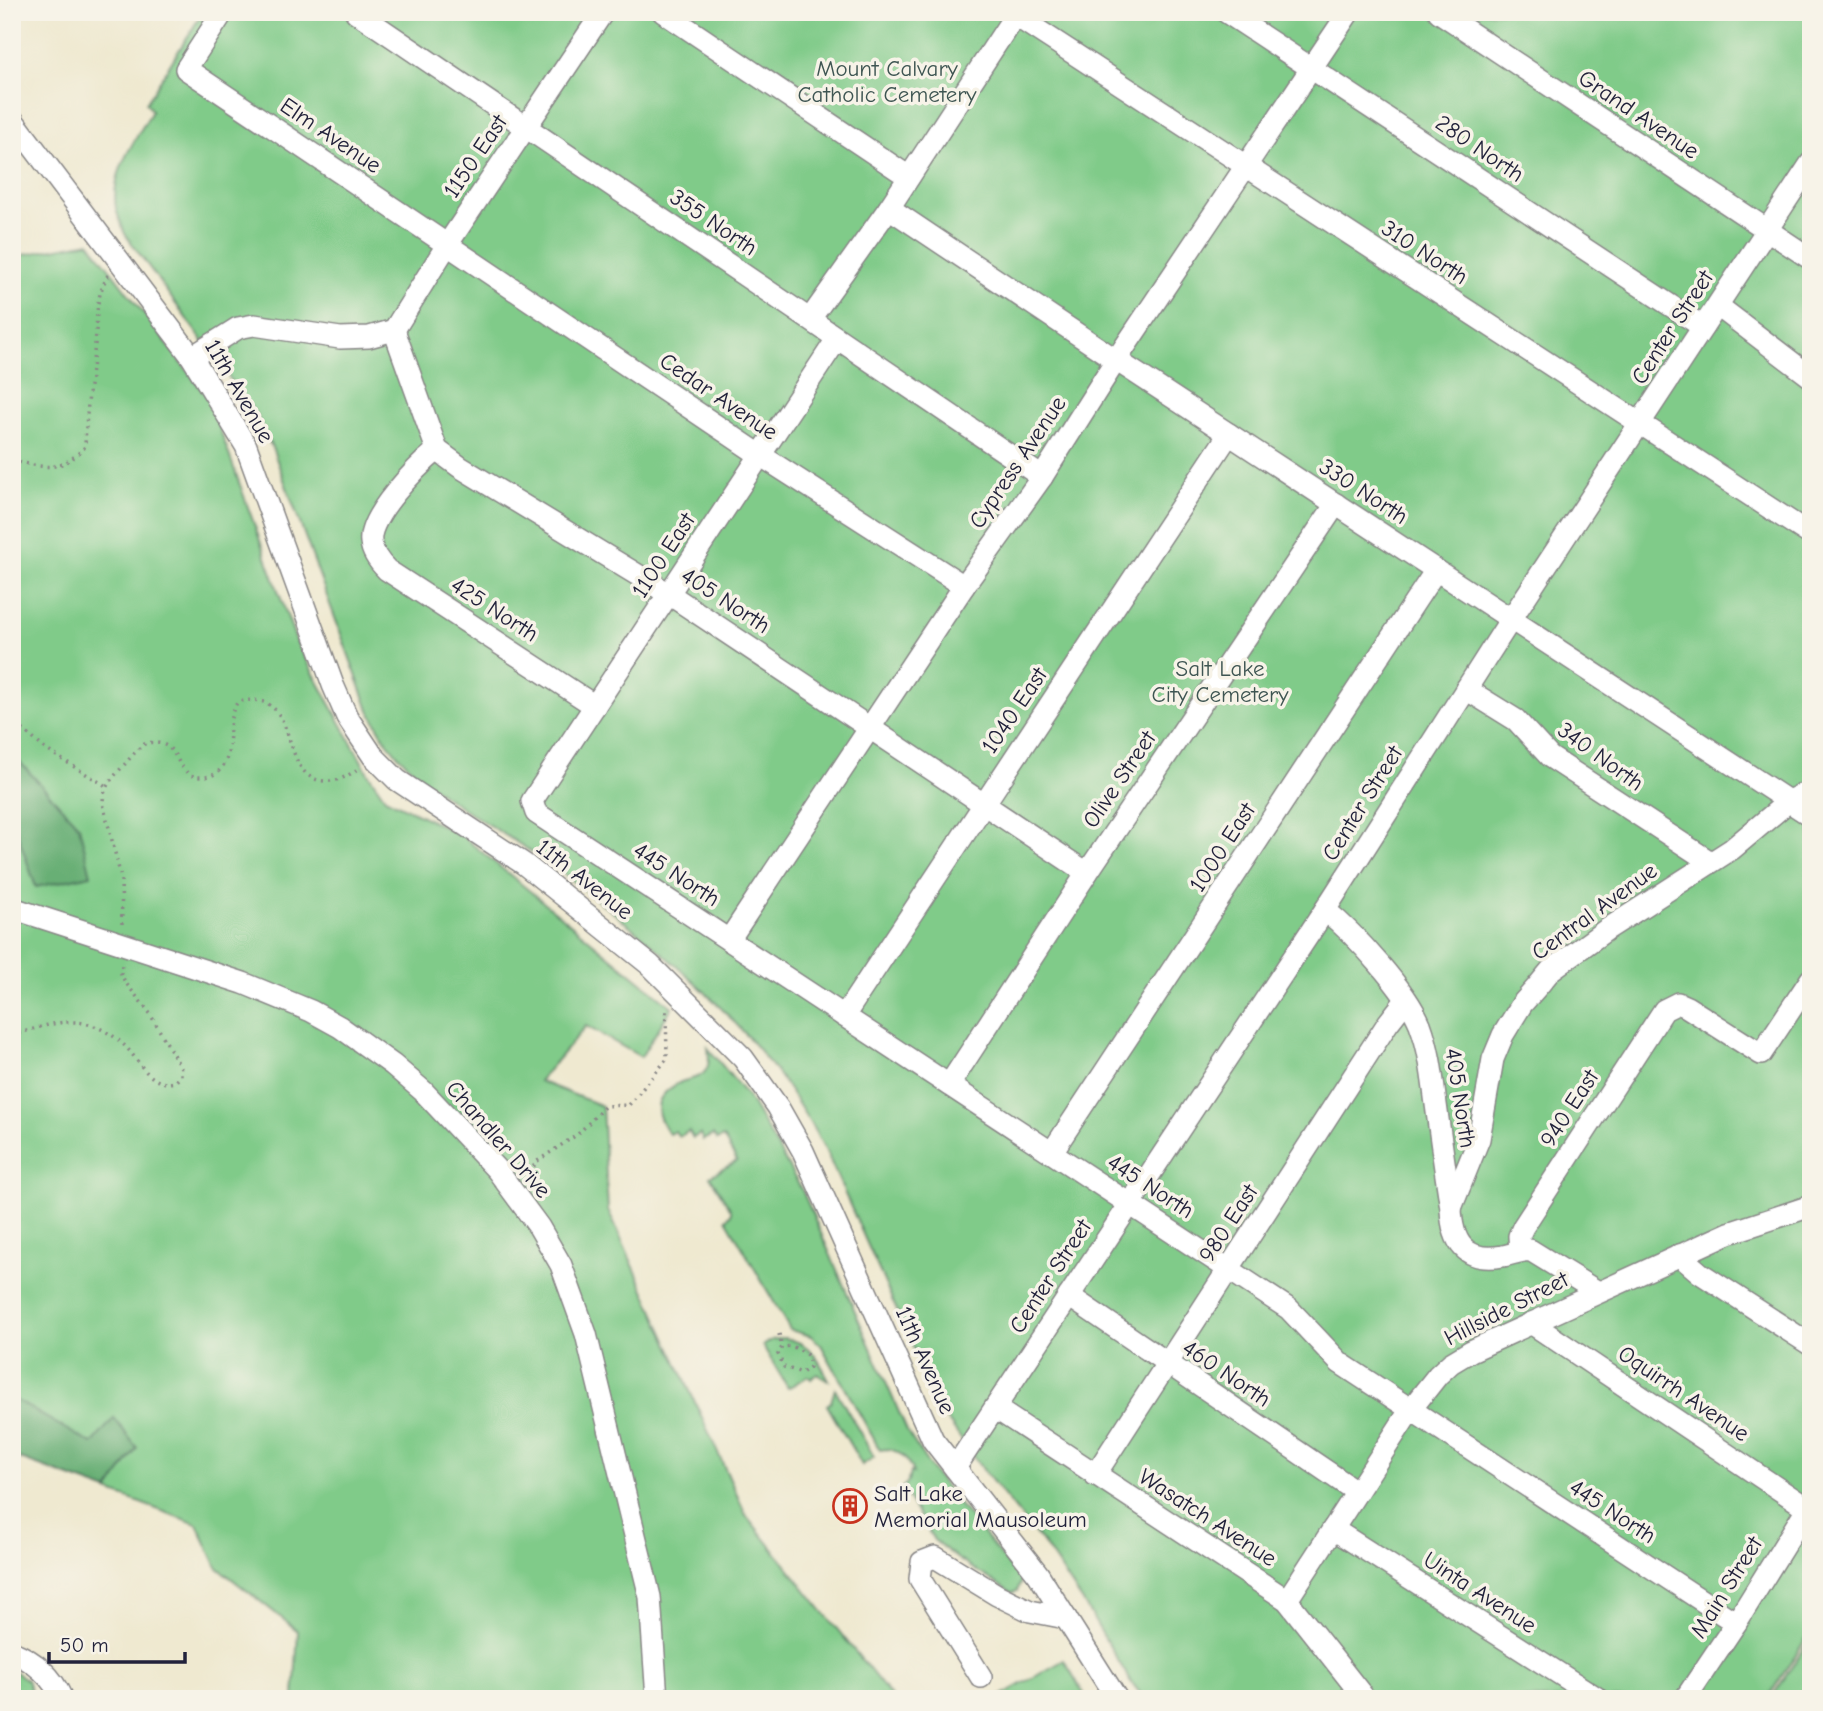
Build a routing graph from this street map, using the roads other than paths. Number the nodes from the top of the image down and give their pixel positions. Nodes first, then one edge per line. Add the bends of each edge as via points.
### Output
1 (223, 12) edge
2 (356, 12) edge
3 (603, 12) edge
4 (663, 12) edge
5 (1227, 12) edge
6 (1349, 12) edge
7 (1438, 12) edge
8 (1014, 13) edge
9 (1313, 68) junction
10 (12, 119) edge
11 (526, 127) junction
12 (1811, 163) edge
13 (1246, 166) junction
14 (909, 177) junction
15 (889, 208) junction
16 (1767, 231) junction
17 (447, 245) junction
18 (1811, 259) edge
19 (1718, 306) junction
20 (810, 319) junction
21 (1703, 327) junction
22 (394, 330) junction
23 (837, 339) junction
24 (192, 357) junction
25 (1116, 360) junction
26 (1811, 377) edge
27 (1639, 425) junction
28 (1229, 434) junction
29 (437, 450) junction
30 (760, 455) junction
31 (1042, 477) junction
32 (1336, 504) junction
33 (1811, 535) edge
34 (1436, 570) junction
35 (964, 586) junction
36 (669, 594) junction
37 (1511, 619) junction
38 (1466, 689) junction
39 (594, 706) junction
40 (872, 728) junction
41 (1811, 790) edge
42 (532, 801) joint
43 (1789, 801) junction
44 (983, 803) junction
45 (1811, 816) edge
46 (1709, 861) junction
47 (1087, 873) junction
48 (12, 908) edge
49 (1325, 910) junction
50 (729, 940) junction
51 (1811, 979) edge
52 (1406, 1000) junction
53 (844, 1016) junction
54 (949, 1085) junction
55 (1052, 1153) junction
56 (1129, 1203) junction
57 (1811, 1206) edge
58 (1451, 1208) junction
59 (1520, 1251) junction
60 (1679, 1255) junction
61 (1229, 1269) junction
62 (1598, 1292) junction
63 (1069, 1296) junction
64 (1531, 1323) junction
65 (1811, 1345) edge
66 (1167, 1363) junction
67 (995, 1408) junction
68 (1411, 1409) junction
69 (955, 1468) junction
70 (1095, 1475) junction
71 (1357, 1492) junction
72 (1809, 1505) edge
73 (1334, 1529) junction
74 (1287, 1600) junction
75 (1066, 1618) junction
76 (1736, 1623) junction
77 (12, 1652) edge
78 (981, 1677) dead end
79 (62, 1699) edge
80 (657, 1699) edge
81 (1118, 1699) edge
82 (1365, 1699) edge
83 (1599, 1699) edge
84 (1685, 1699) edge

1 - 17 street, Elm Avenue via 186,69
2 - 11 street, 355 North
3 - 11 street, 1150 East
4 - 14 street
5 - 9 street, 280 North
6 - 9 street, Cypress Avenue
7 - 16 street, Grand Avenue
8 - 13 street, 310 North
8 - 14 street
9 - 13 street, Cypress Avenue
9 - 21 street, 280 North
10 - 24 street, 11th Avenue
11 - 17 street, 1150 East
11 - 20 street, 355 North
12 - 16 street, Center Street
13 - 25 street, Cypress Avenue
13 - 27 street, 310 North
14 - 15 street
15 - 20 street
15 - 25 street, 330 North
16 - 18 street, Grand Avenue
16 - 19 street, Center Street
17 - 22 street, 1150 East
17 - 30 street, Cedar Avenue
19 - 21 street, Center Street
19 - 26 street
20 - 23 street, 355 North
21 - 27 street, Center Street
22 - 24 street via 340,338 254,326 238,328
22 - 29 street
23 - 30 street, 1100 East
23 - 31 street, 355 North
24 - 69 street, 11th Avenue via 246,446 332,685 373,756 397,780 524,864 612,933 743,1058 803,1151 933,1440
25 - 28 street, 330 North
25 - 31 street, Cypress Avenue
27 - 33 street, 310 North
27 - 37 street, Center Street
28 - 32 street, 330 North
28 - 44 street, 1040 East
29 - 36 street, 405 North
29 - 39 street, 425 North via 421,463 373,524 370,540 377,560
30 - 35 street, Cedar Avenue
30 - 36 street, 1100 East
31 - 35 street, Cypress Avenue
32 - 34 street, 330 North
32 - 47 street, Olive Street
34 - 37 street, 330 North
34 - 55 street, 1000 East
35 - 40 street, Cypress Avenue
36 - 39 street, 1100 East
36 - 40 street, 405 North
37 - 38 street, Center Street
37 - 43 street, 330 North
38 - 46 street, 340 North via 1516,720 1550,757
38 - 49 street, Center Street
39 - 42 street, 1100 East
40 - 44 street, 405 North
40 - 50 street, Cypress Avenue
41 - 43 street, Central Avenue
42 - 50 street, 445 North via 536,813
43 - 45 street, 330 North
43 - 46 street, Central Avenue via 1732,849
44 - 47 street, 405 North
44 - 53 street, 1040 East
46 - 58 street, Central Avenue via 1551,970 1522,1004 1493,1059 1479,1139
47 - 54 street, Olive Street
48 - 80 street, Chandler Drive via 243,983 312,1011 368,1046 423,1091 517,1196 561,1265 586,1334 650,1597
49 - 52 street, 405 North via 1360,942
49 - 56 street, Center Street
50 - 53 street, 445 North
51 - 59 street, 940 East via 1761,1054 1678,1003 1664,1010 1523,1227
52 - 58 street, 405 North via 1426,1040
52 - 61 street, 980 East
53 - 54 street, 445 North
54 - 55 street, 445 North
55 - 56 street, 445 North
56 - 61 street, 445 North
56 - 63 street, Center Street
57 - 60 street, Hillside Street
58 - 59 street, 405 North via 1456,1238 1467,1252 1492,1258
59 - 62 street via 1542,1255
60 - 62 street, Hillside Street
60 - 65 street
61 - 66 street, 980 East
61 - 68 street, 445 North via 1289,1309 1340,1363
62 - 64 street, Hillside Street
63 - 66 street, 460 North
63 - 67 street, Center Street
64 - 68 street, Hillside Street via 1451,1363
64 - 72 street, Oquirrh Avenue
66 - 70 street, 980 East
66 - 71 street, 460 North
67 - 69 street, Center Street
67 - 70 street, Wasatch Avenue
68 - 71 street, Hillside Street
68 - 76 street, 445 North
69 - 75 street, 11th Avenue via 1038,1574
70 - 74 street, Wasatch Avenue
71 - 73 street, Hillside Street
72 - 76 street, Main Street
73 - 74 street, Hillside Street
73 - 83 street, Uinta Avenue
74 - 82 street, Wasatch Avenue
75 - 78 street via 1030,1611 936,1557 922,1562 920,1579
75 - 81 street, 11th Avenue
76 - 84 street, Main Street
77 - 79 street via 34,1662

